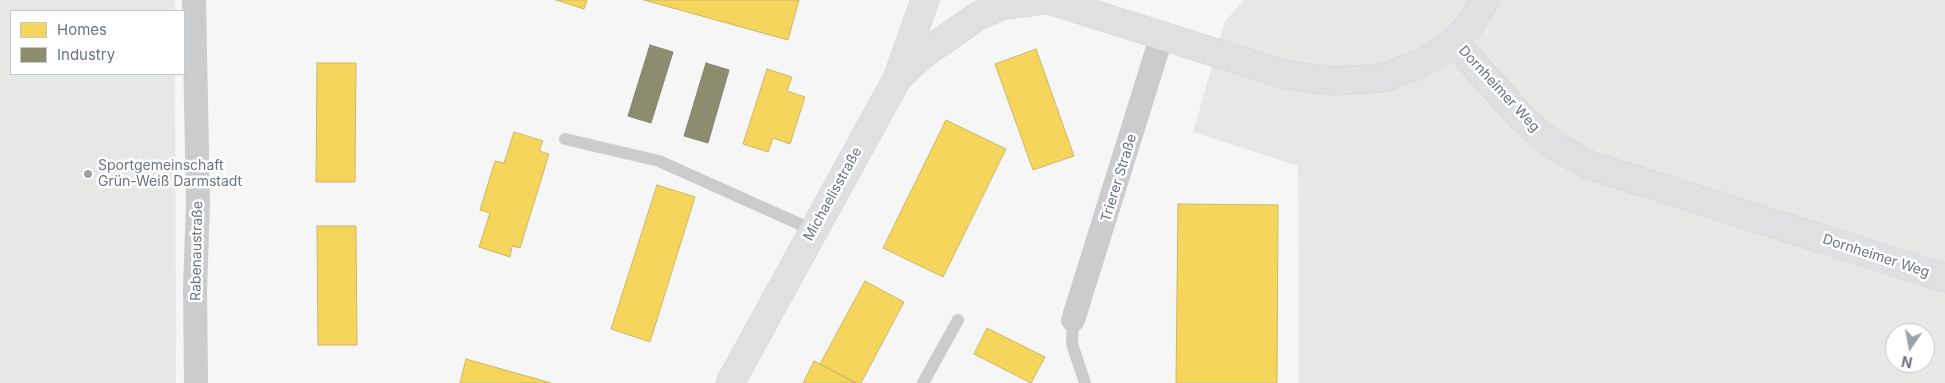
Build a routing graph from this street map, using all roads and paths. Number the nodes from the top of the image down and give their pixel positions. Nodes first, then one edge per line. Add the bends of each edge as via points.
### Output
1 (194, 0) edge
2 (925, 0) edge
3 (1045, 0) edge
4 (1049, 0) edge
5 (1484, 0) edge
6 (1162, 35) junction
7 (1454, 42) junction
8 (897, 79) junction
9 (565, 139) dead end
10 (813, 230) junction
11 (1945, 278) edge
12 (958, 320) dead end
13 (1074, 320) joint
14 (196, 383) edge
15 (730, 383) edge
16 (923, 383) edge
17 (1085, 383) edge

1 - 14 street, Rabenaustraße via 198,203
2 - 8 street, Michaelisstraße
3 - 8 street via 1002,6 978,16 922,55
4 - 6 street, Dornheimer Weg
5 - 7 street
6 - 7 street, Dornheimer Weg via 1286,74 1332,81 1383,78 1424,62
6 - 13 street, Trierer Straße
7 - 11 street, Dornheimer Weg via 1535,129 1555,146 1590,165
8 - 10 street, Michaelisstraße
9 - 10 lane via 659,161
10 - 15 street, Michaelisstraße
12 - 16 lane
13 - 17 lane via 1072,344

